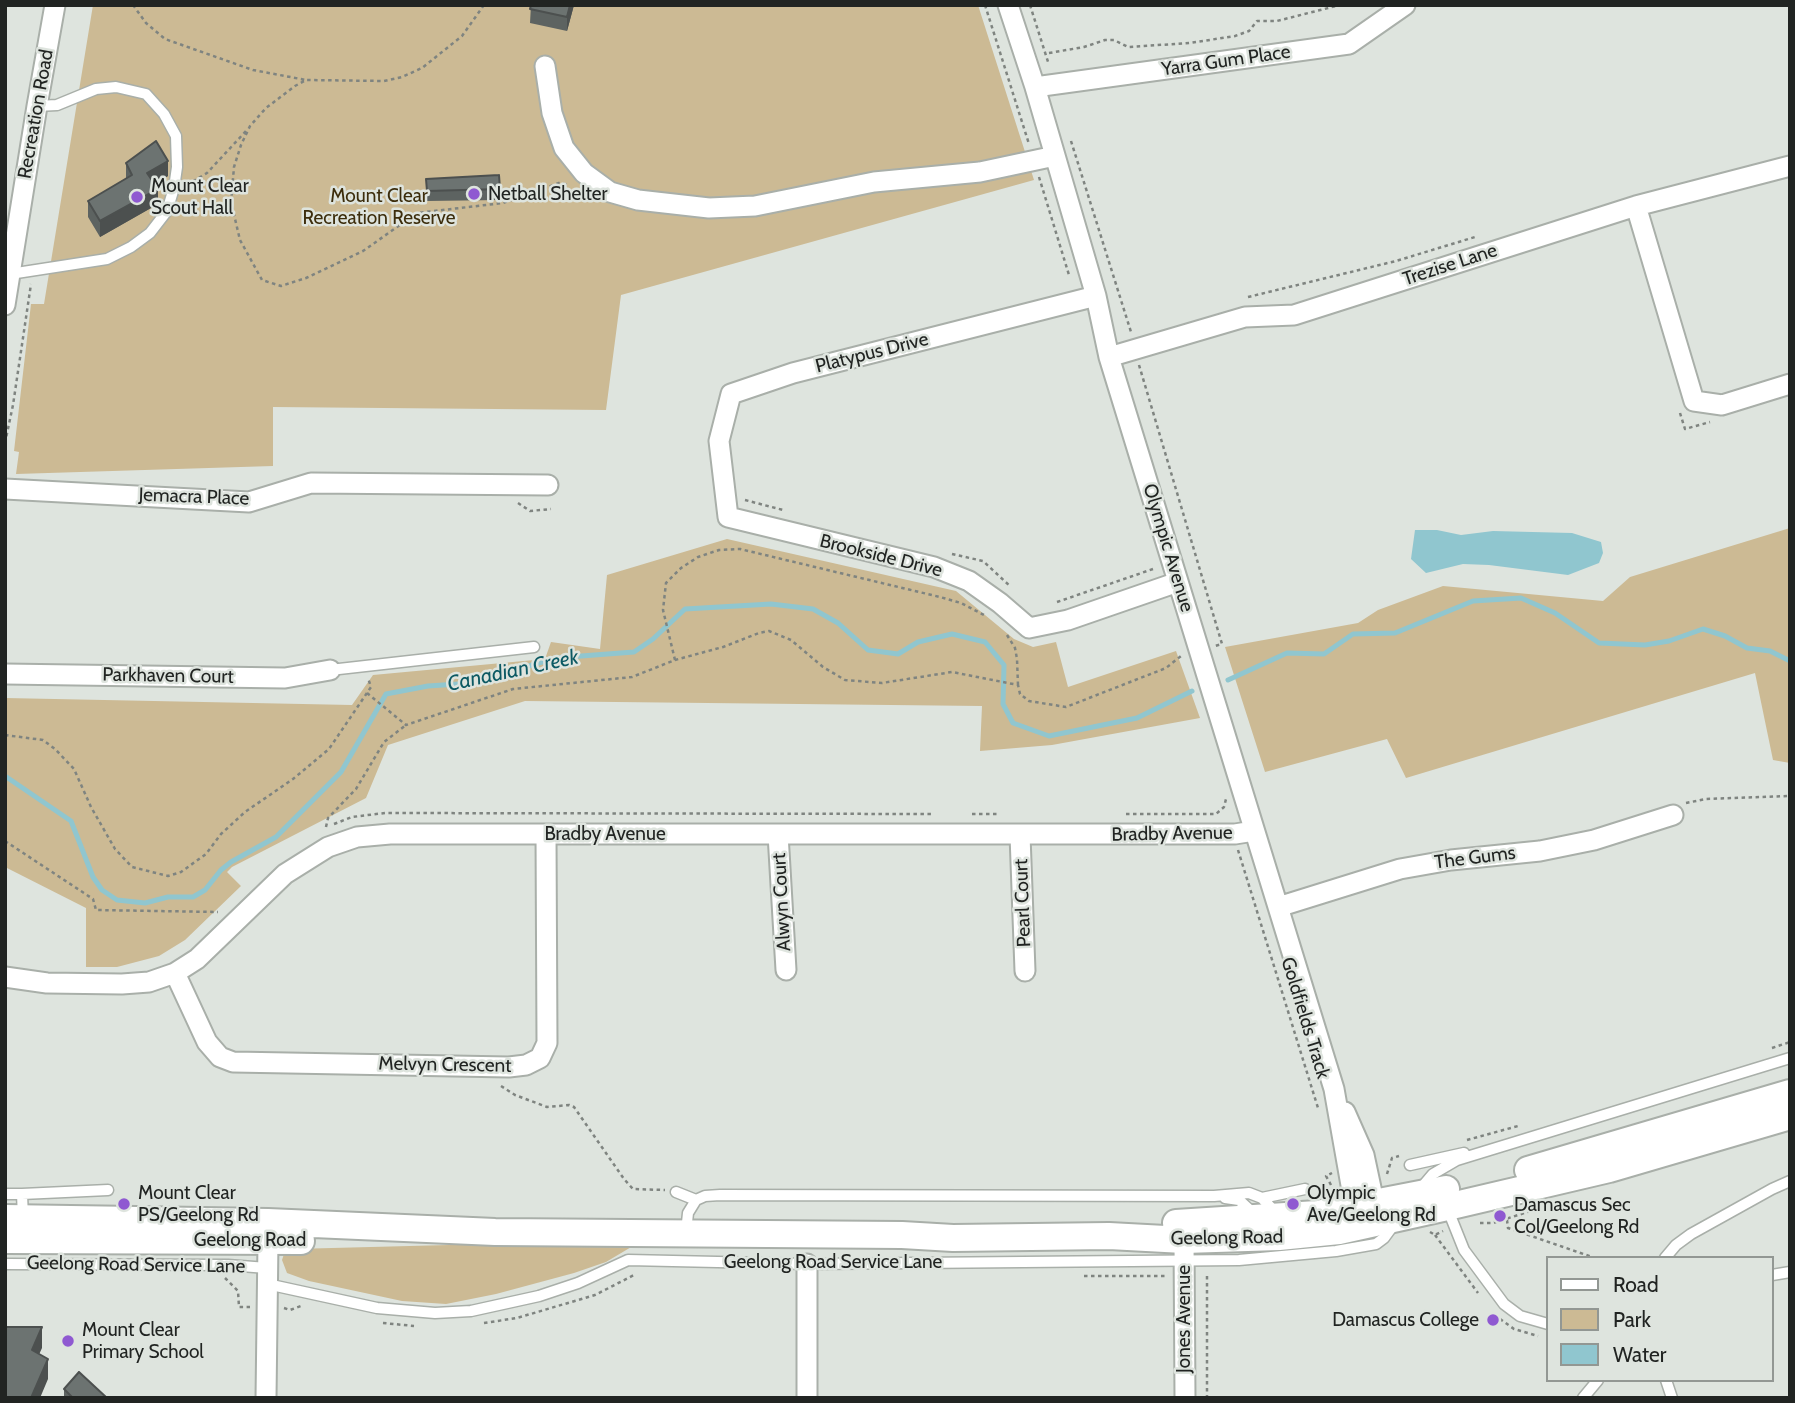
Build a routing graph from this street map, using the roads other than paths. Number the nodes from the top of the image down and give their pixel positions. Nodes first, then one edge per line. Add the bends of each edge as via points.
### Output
1 (55, 5) edge
2 (1008, 5) edge
3 (1405, 5) edge
4 (545, 66) dead end
5 (1035, 87) junction
6 (37, 106) junction
7 (1055, 156) junction
8 (1790, 166) edge
9 (1636, 206) junction
10 (10, 274) junction
11 (1096, 296) junction
12 (5, 305) edge
13 (1109, 357) junction
14 (1790, 384) edge
15 (722, 476) joint
16 (548, 485) dead end
17 (5, 489) edge
18 (1178, 582) junction
19 (534, 647) dead end
20 (330, 670) joint
21 (5, 674) edge
22 (1673, 815) road end
23 (1254, 831) junction
24 (546, 834) junction
25 (778, 834) junction
26 (1020, 835) junction
27 (1278, 907) junction
28 (786, 970) dead end
29 (1025, 971) dead end
30 (175, 973) junction
31 (5, 977) edge
32 (1790, 1058) edge
33 (1790, 1093) edge
34 (1790, 1116) edge
35 (1492, 1149) junction
36 (1410, 1165) dead end
37 (1790, 1181) edge
38 (1305, 1189) dead end
39 (108, 1191) dead end
40 (676, 1192) road end
41 (5, 1194) edge
42 (1214, 1196) junction
43 (1415, 1196) junction
44 (696, 1200) junction
45 (1447, 1207) junction
46 (1373, 1215) junction
47 (16, 1222) edge
48 (1269, 1222) junction
49 (268, 1231) junction
50 (686, 1233) junction
51 (1184, 1250) junction
52 (1667, 1256) edge
53 (5, 1264) edge
54 (807, 1264) junction
55 (267, 1276) junction
56 (1546, 1323) edge
57 (1596, 1382) edge
58 (266, 1398) edge
59 (807, 1398) edge
60 (1185, 1398) edge
61 (1583, 1398) edge

1 - 6 street, Recreation Road
2 - 5 street, Olympic Avenue
3 - 5 street, Yarra Gum Place via 1349,44
4 - 7 street via 552,113 564,148 584,173 610,191 638,200 709,208 755,206 874,182 980,172
5 - 7 street, Olympic Avenue
6 - 10 street, Recreation Road
6 - 10 lane via 57,106 96,89 116,87 146,94 176,136 177,166 167,211 150,233 131,247 107,259
7 - 11 street, Olympic Avenue
8 - 9 street, Trezise Lane
9 - 13 street, Trezise Lane via 1294,314 1245,317 1135,355
9 - 14 street via 1694,401 1722,405
10 - 12 street, Recreation Road
11 - 13 street, Olympic Avenue
11 - 15 street, Platypus Drive via 793,373 730,394 719,441
13 - 18 street, Olympic Avenue
15 - 18 street, Brookside Drive via 728,517 969,580 1029,628 1068,620
16 - 17 street, Jemacra Place via 311,483 249,502
18 - 23 street, Olympic Avenue
19 - 20 lane
20 - 21 street, Parkhaven Court via 285,678
22 - 27 street, The Gums via 1622,834 1541,851 1401,869
23 - 26 street, Bradby Avenue
23 - 27 street, Olympic Avenue
24 - 25 street, Bradby Avenue
24 - 30 street, Bradby Avenue via 390,834 358,837 328,847 285,874 197,959
24 - 30 street, Melvyn Crescent via 547,1043 540,1058 526,1065 233,1062 210,1046
25 - 26 street, Bradby Avenue
25 - 28 street, Alwyn Court
26 - 29 street, Pearl Court
27 - 46 street, Olympic Avenue
30 - 31 street, Bradby Avenue via 149,982 122,984
32 - 35 lane
33 - 43 main road, Geelong Road via 1521,1172
34 - 45 main road, Geelong Road via 1609,1169
35 - 36 lane
35 - 43 lane via 1441,1168
37 - 52 lane via 1691,1234
38 - 48 lane
39 - 47 lane
40 - 44 lane
41 - 47 lane
42 - 44 lane, Geelong Road via 720,1195
42 - 48 lane, Geelong Road via 1239,1200
42 - 48 lane, Geelong Road via 1250,1193
43 - 46 main road, Geelong Road
44 - 50 lane via 688,1213
45 - 46 main road, Geelong Road
45 - 56 lane via 1464,1250 1504,1304 1520,1316
46 - 48 main road, Geelong Road via 1321,1234
46 - 51 lane, Geelong Road Service Lane via 1384,1238 1376,1244 1270,1258
47 - 49 main road, Geelong Road
48 - 51 main road, Geelong Road
49 - 50 main road, Geelong Road via 398,1239 495,1232
49 - 55 street
50 - 51 main road, Geelong Road via 1109,1236
51 - 54 lane, Geelong Road Service Lane
51 - 60 street, Jones Avenue
53 - 55 lane, Geelong Road Service Lane via 228,1265
54 - 55 lane, Geelong Road Service Lane via 628,1260 539,1296 471,1311 435,1313 377,1308
54 - 59 street
55 - 58 street
57 - 61 lane

